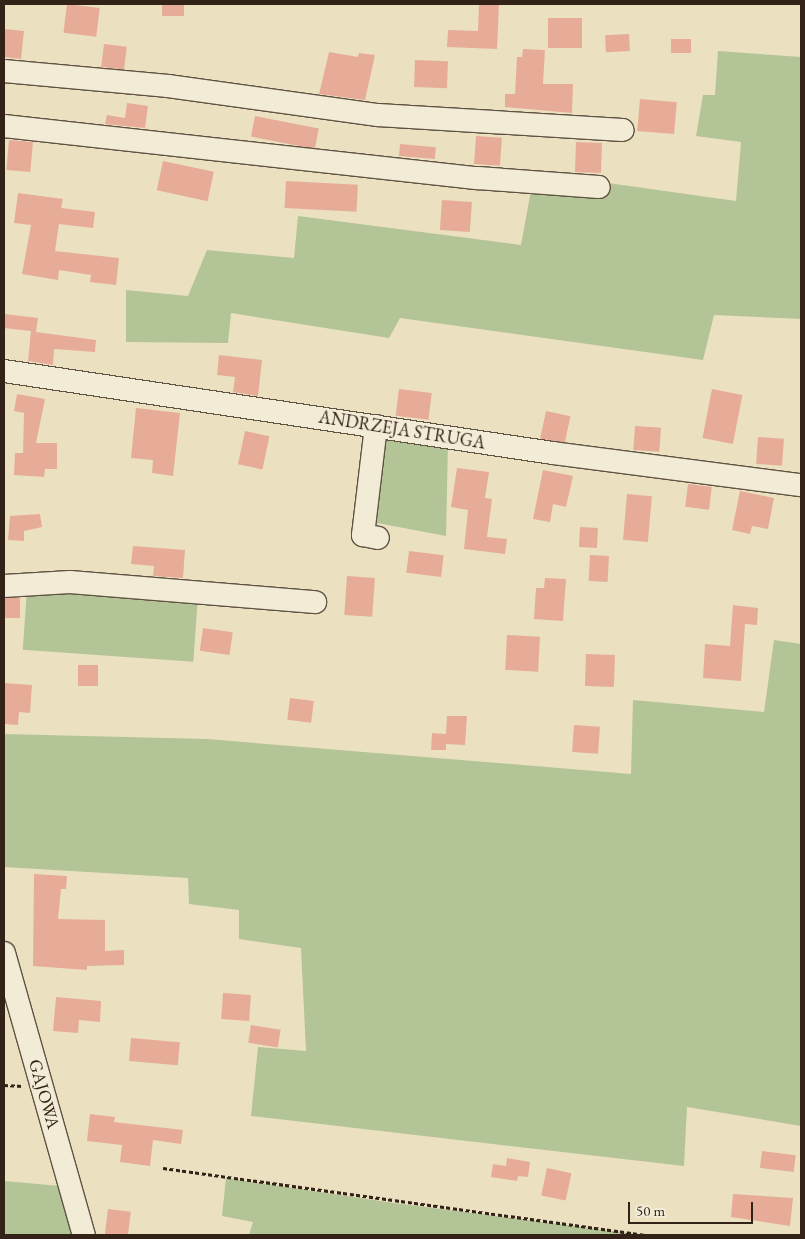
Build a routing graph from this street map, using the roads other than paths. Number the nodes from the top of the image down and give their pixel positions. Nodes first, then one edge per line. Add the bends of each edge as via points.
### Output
1 (4, 71) edge
2 (4, 126) edge
3 (623, 130) dead end
4 (599, 187) dead end
5 (4, 371) edge
6 (376, 426) junction
7 (801, 485) edge
8 (378, 538) dead end
9 (4, 586) edge
10 (315, 602) dead end
11 (4, 953) edge
12 (84, 1235) edge

1 - 3 street via 168,86 378,116
2 - 4 street via 478,178
5 - 6 street, ANDRZEJA STRUGA
6 - 7 street, ANDRZEJA STRUGA
6 - 8 street via 363,535
9 - 10 street via 70,582
11 - 12 street, GAJOWA

